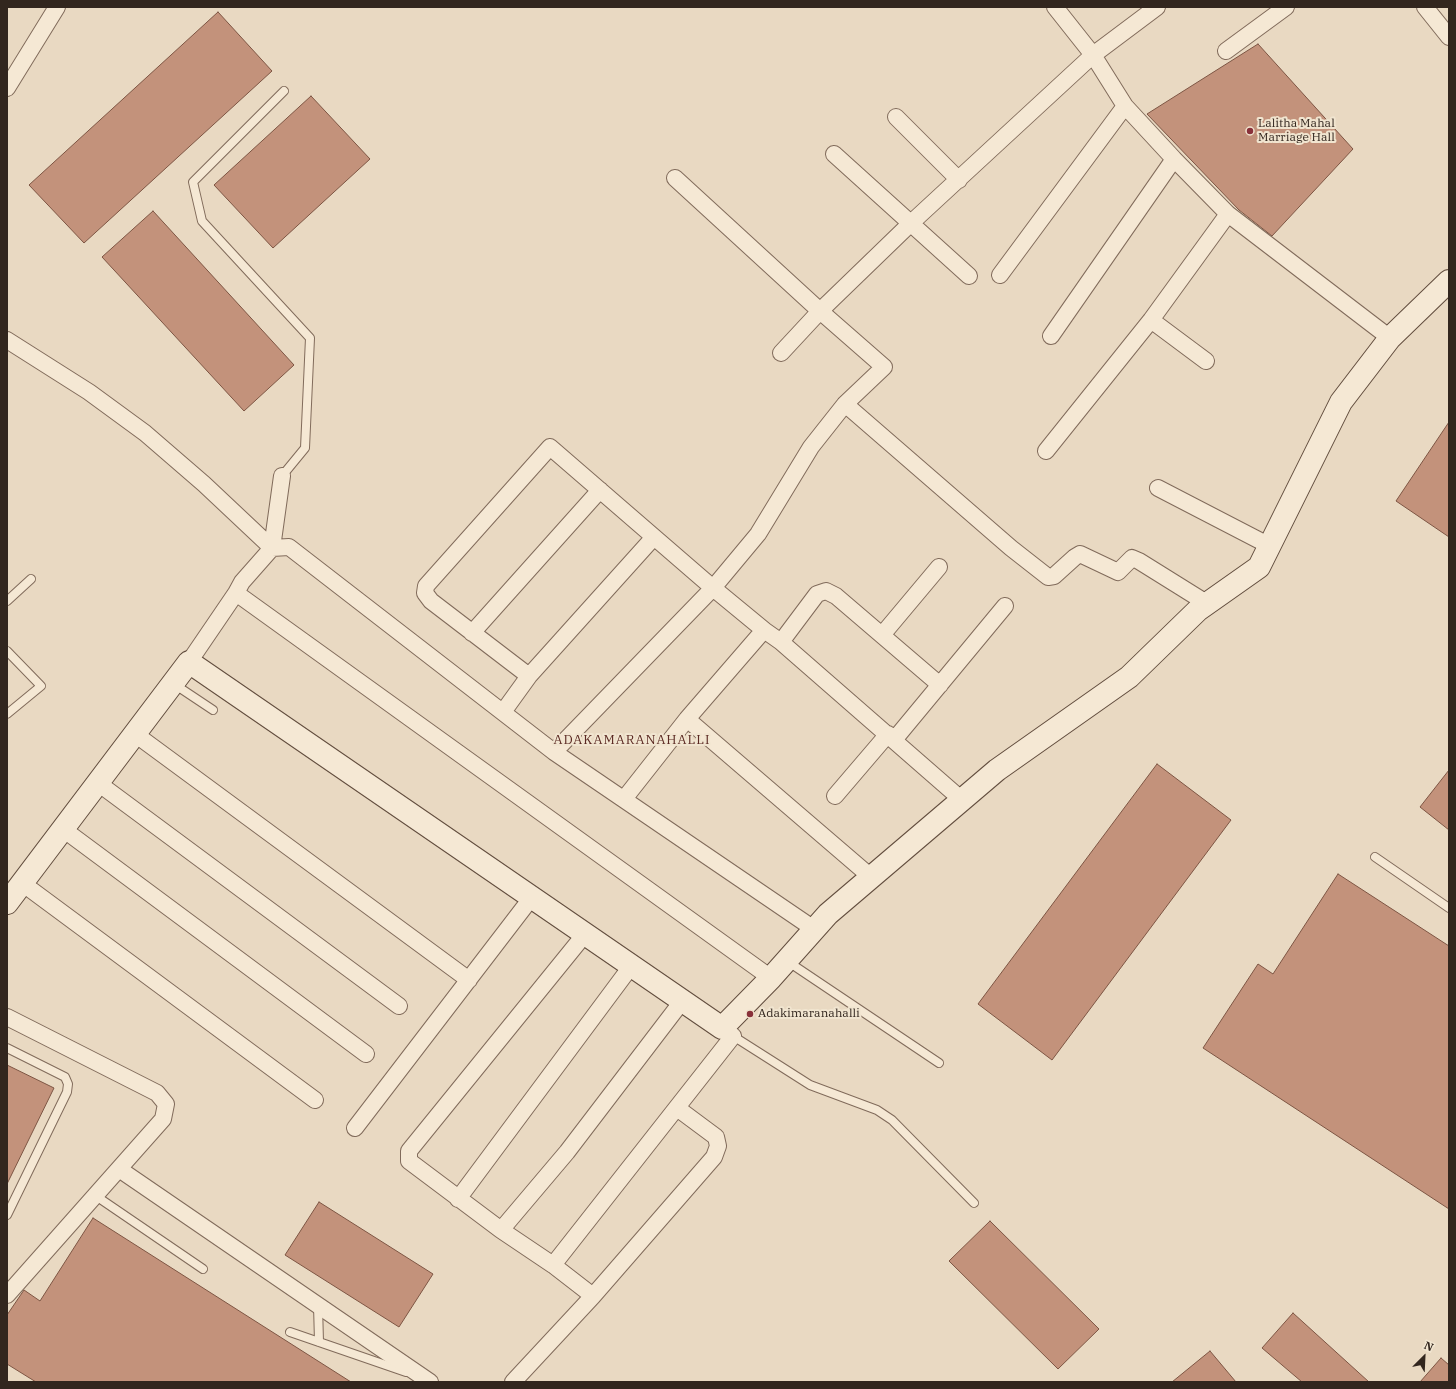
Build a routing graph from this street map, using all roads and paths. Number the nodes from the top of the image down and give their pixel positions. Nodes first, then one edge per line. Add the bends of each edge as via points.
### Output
1 (57, 7) edge
2 (1054, 7) edge
3 (1286, 7) edge
4 (1425, 7) edge
5 (1152, 8) edge
6 (1449, 37) edge
7 (1226, 51) dead end
8 (1093, 55) junction
9 (7, 88) edge
10 (284, 91) dead end
11 (1124, 106) junction
12 (896, 117) dead end
13 (834, 154) dead end
14 (1174, 160) junction
15 (675, 178) dead end
16 (959, 180) junction
17 (1228, 214) junction
18 (911, 223) junction
19 (1000, 275) dead end
20 (969, 276) dead end
21 (1449, 281) edge
22 (820, 311) junction
23 (1151, 320) junction
24 (1051, 336) dead end
25 (1390, 338) junction
26 (7, 340) edge
27 (781, 353) dead end
28 (1206, 361) dead end
29 (845, 404) junction
30 (1046, 451) dead end
31 (282, 476) joint
32 (1158, 488) dead end
33 (600, 490) junction
34 (654, 537) junction
35 (1270, 546) junction
36 (272, 548) junction
37 (939, 567) dead end
38 (31, 579) dead end
39 (712, 588) junction
40 (236, 593) junction
41 (7, 601) edge
42 (1208, 604) junction
43 (1005, 606) dead end
44 (764, 630) junction
45 (472, 633) junction
46 (882, 635) junction
47 (781, 642) junction
48 (7, 651) edge
49 (189, 662) junction
50 (529, 676) junction
51 (174, 683) junction
52 (940, 685) junction
53 (213, 710) dead end
54 (503, 712) junction
55 (7, 714) edge
56 (687, 719) junction
57 (135, 734) junction
58 (891, 737) junction
59 (554, 752) junction
60 (98, 783) junction
61 (835, 796) dead end
62 (624, 799) junction
63 (962, 800) junction
64 (63, 829) junction
65 (1375, 857) dead end
66 (871, 877) junction
67 (22, 883) junction
68 (532, 897) junction
69 (7, 903) edge
70 (1449, 908) edge
71 (814, 929) junction
72 (585, 934) junction
73 (786, 961) junction
74 (632, 965) junction
75 (771, 978) junction
76 (469, 980) junction
77 (683, 1000) junction
78 (399, 1006) dead end
79 (7, 1017) edge
80 (727, 1032) junction
81 (7, 1048) edge
82 (366, 1054) dead end
83 (939, 1063) dead end
84 (315, 1100) dead end
85 (677, 1108) junction
86 (355, 1128) dead end
87 (119, 1169) junction
88 (96, 1196) junction
89 (458, 1199) junction
90 (974, 1203) dead end
91 (7, 1215) edge
92 (501, 1230) junction
93 (553, 1265) junction
94 (203, 1269) dead end
95 (7, 1295) edge
96 (593, 1296) junction
97 (318, 1305) junction
98 (290, 1332) dead end
99 (319, 1342) junction
100 (427, 1380) edge
101 (513, 1382) edge

1 - 9 street
2 - 8 street
3 - 7 street
4 - 6 street
5 - 8 street
8 - 11 street
8 - 16 street
10 - 31 lane via 193,182 202,221 310,338 305,448
11 - 14 street
11 - 19 street
12 - 16 street
13 - 18 street
14 - 17 street
14 - 24 street
15 - 22 street
16 - 18 street
17 - 23 street
17 - 25 street
18 - 20 street
18 - 22 street
21 - 25 street
22 - 27 street
22 - 29 street via 884,367
23 - 28 street
23 - 30 street
25 - 35 street via 1341,402
26 - 36 street via 89,392 145,433
29 - 39 street via 811,447 758,534
29 - 42 street via 1048,577 1054,576 1080,554 1118,572 1132,558
31 - 36 street
32 - 35 street
33 - 34 street
33 - 45 street
33 - 45 street via 550,447 426,586 425,594 431,601
34 - 39 street
34 - 50 street
35 - 42 street via 1259,567
36 - 40 street via 242,582
36 - 54 street via 288,547
37 - 46 street
38 - 41 lane
39 - 44 street
39 - 59 street
40 - 49 street
40 - 75 street
42 - 63 street via 1198,610 1130,677 997,770
43 - 52 street
44 - 47 street
44 - 56 street
45 - 50 street
46 - 47 street via 836,596 826,591 817,594
46 - 52 street
47 - 58 street
48 - 55 lane via 41,686
49 - 51 street
49 - 68 street
50 - 54 street
51 - 53 lane
51 - 57 street
52 - 58 street
54 - 59 street
56 - 62 street
56 - 66 street
57 - 60 street
57 - 76 street
58 - 61 street
58 - 63 street
59 - 62 street
60 - 64 street
60 - 78 street
62 - 71 street
63 - 66 street
64 - 67 street
64 - 82 street
65 - 70 lane
66 - 71 street
67 - 69 street
67 - 84 street
68 - 72 street
68 - 76 street
71 - 73 street
72 - 74 street
72 - 89 street via 409,1151 409,1161
73 - 75 street
73 - 83 lane
74 - 77 street
74 - 89 street
75 - 80 street
76 - 86 street
77 - 80 street
77 - 92 street via 567,1152
79 - 87 street via 157,1092 166,1104 163,1119
80 - 85 street
80 - 90 lane via 810,1085 877,1110 892,1120
81 - 91 lane via 65,1077 68,1084 67,1092
85 - 93 street
85 - 96 street via 716,1137 718,1146 714,1157
87 - 88 street
87 - 97 street
88 - 94 lane
88 - 95 street
89 - 92 street
92 - 93 street
93 - 96 street
96 - 101 street
97 - 99 lane
97 - 100 street
98 - 99 lane
99 - 100 lane

